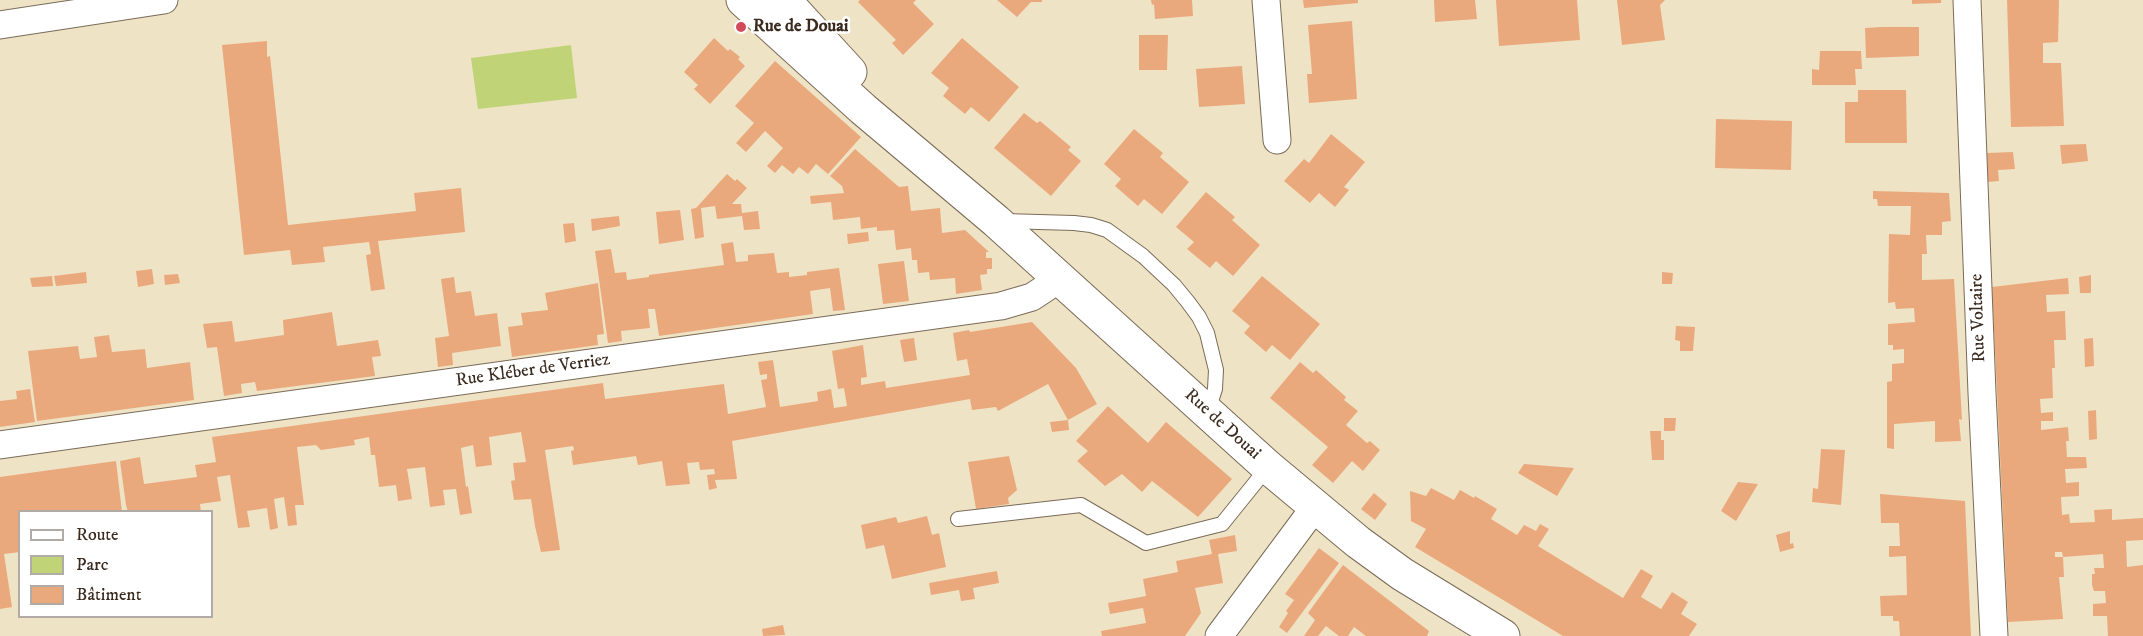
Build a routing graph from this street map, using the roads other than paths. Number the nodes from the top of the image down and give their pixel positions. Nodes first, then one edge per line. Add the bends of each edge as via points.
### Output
1 (164, 0) edge
2 (743, 0) edge
3 (784, 0) edge
4 (1266, 0) edge
5 (1967, 0) edge
6 (0, 21) edge
7 (1277, 140) dead end
8 (960, 190) junction
9 (996, 221) junction
10 (1059, 279) junction
11 (1208, 413) junction
12 (0, 445) edge
13 (1268, 467) junction
14 (1315, 507) junction
15 (958, 519) dead end
16 (1219, 636) edge
17 (1503, 636) edge
18 (1994, 636) edge

1 - 6 street
2 - 8 street, Rue de Douai
3 - 8 street, Rue de Douai
4 - 7 street
5 - 18 street, Rue Voltaire
8 - 9 street, Rue de Douai
9 - 10 street, Rue de Douai
9 - 11 lane via 1091,225 1107,230 1143,256 1174,285 1199,316 1207,333 1216,370
10 - 11 street, Rue de Douai
10 - 12 street, Rue Kléber de Verriez via 1032,297 1001,306
11 - 13 street, Rue de Douai
13 - 14 street, Rue de Douai
13 - 15 lane via 1222,524 1146,543 1081,505
14 - 16 street
14 - 17 street, Rue de Douai via 1378,558

